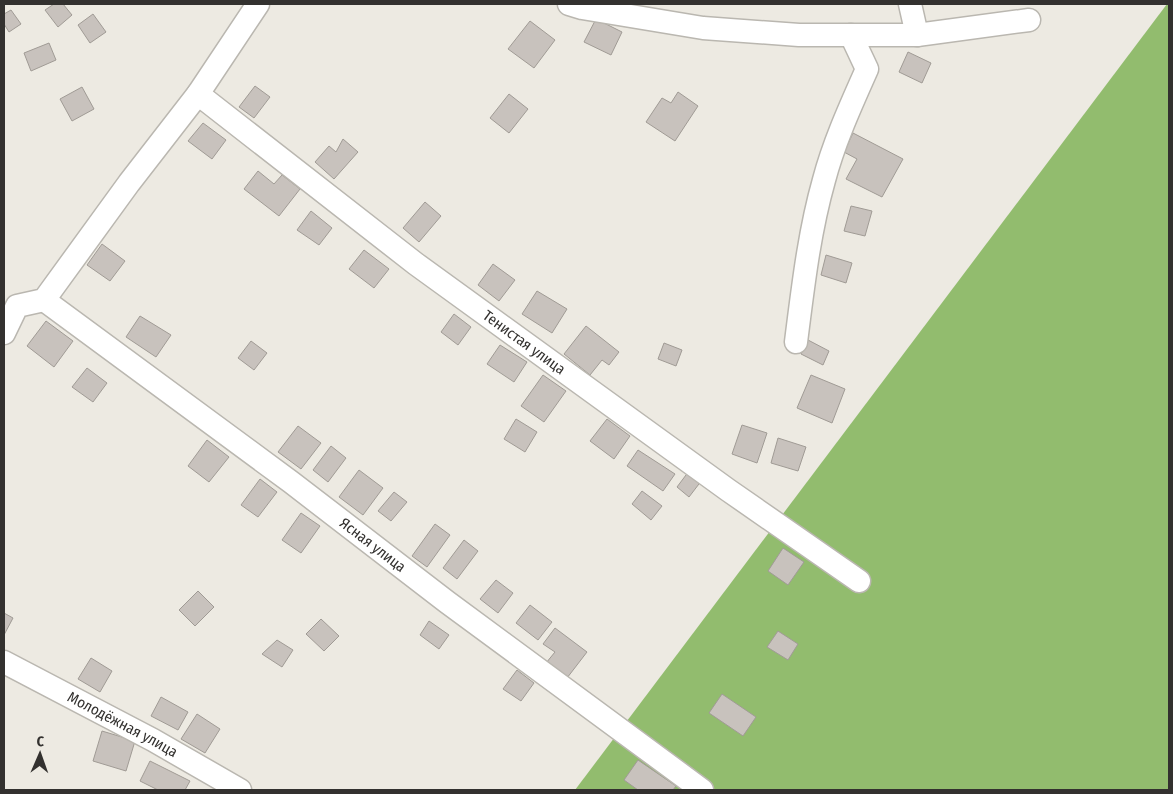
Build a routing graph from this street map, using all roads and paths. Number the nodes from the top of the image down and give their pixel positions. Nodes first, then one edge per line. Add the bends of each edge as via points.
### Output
1 (258, 4) edge
2 (569, 4) edge
3 (910, 4) edge
4 (1029, 20) dead end
5 (851, 35) junction
6 (918, 35) junction
7 (198, 94) junction
8 (44, 300) junction
9 (11, 301) edge
10 (4, 333) edge
11 (796, 342) dead end
12 (859, 581) dead end
13 (4, 662) edge
14 (240, 790) edge
15 (702, 790) edge

1 - 7 street
2 - 5 street via 703,28
3 - 6 street
4 - 6 street
5 - 6 street
5 - 11 street via 867,69 824,179 808,244
7 - 8 street
7 - 12 street, Тенистая улица via 416,264
8 - 9 street
8 - 15 street, Ясная улица
9 - 10 street
13 - 14 street, Молодёжная улица

